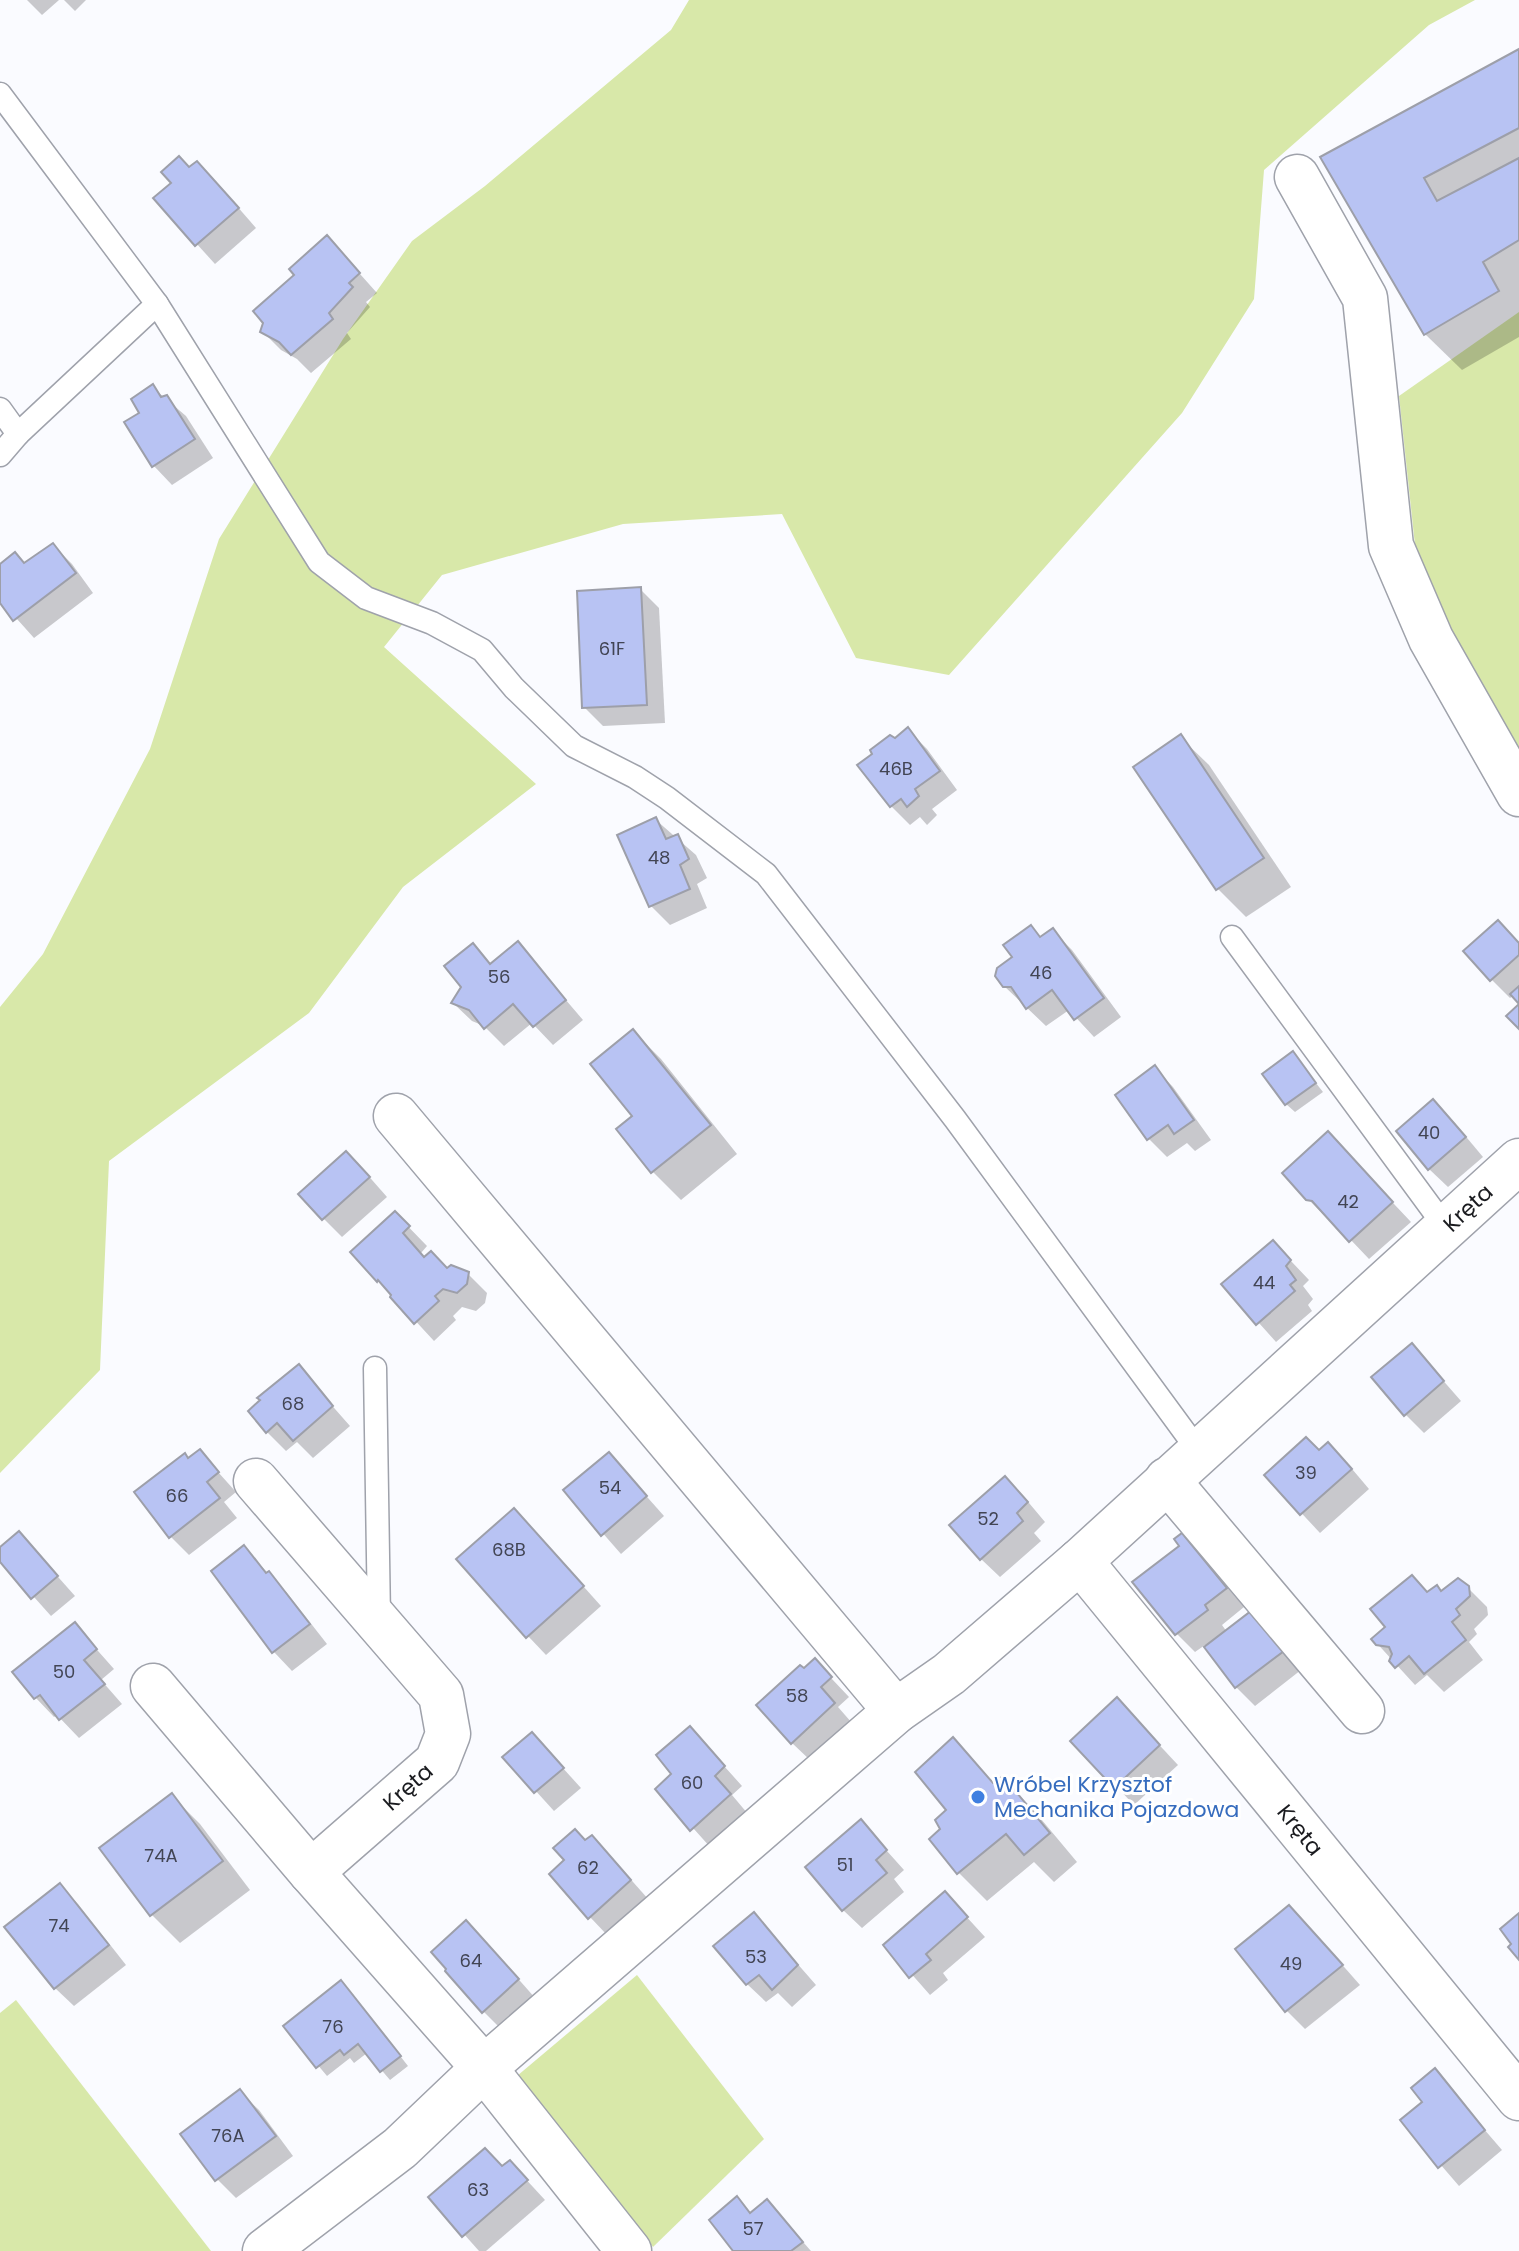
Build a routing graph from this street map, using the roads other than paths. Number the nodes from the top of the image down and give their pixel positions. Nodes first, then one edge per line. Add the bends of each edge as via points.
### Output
1 (0, 94) edge
2 (1297, 177) dead end
3 (157, 304) junction
4 (0, 409) edge
5 (18, 434) junction
6 (0, 455) edge
7 (1519, 794) edge
8 (1232, 937) dead end
9 (396, 1116) dead end
10 (1519, 1161) edge
11 (1446, 1228) junction
12 (375, 1368) dead end
13 (1184, 1466) junction
14 (256, 1481) dead end
15 (1080, 1561) junction
16 (379, 1624) junction
17 (153, 1686) dead end
18 (896, 1711) junction
19 (1362, 1711) dead end
20 (311, 1872) junction
21 (484, 2068) junction
22 (1519, 2098) edge
23 (265, 2251) edge
24 (629, 2251) edge

1 - 3 lane
2 - 7 street via 1365,298 1391,546 1431,639
3 - 5 lane
3 - 13 lane via 319,562 366,598 432,623 482,650 574,746 667,798 766,874 955,1119
4 - 5 lane
5 - 6 lane
8 - 11 lane
9 - 18 street
10 - 11 street, Kręta
11 - 13 street, Kręta
12 - 16 lane
13 - 15 street, Kręta
13 - 19 street
14 - 16 street, Kręta
15 - 18 street, Kręta via 949,1674
15 - 22 street, Kręta
16 - 20 street, Kręta via 441,1695 448,1734 437,1762
17 - 20 street
18 - 21 street, Kręta
20 - 21 street
21 - 23 street, Kręta via 400,2148
21 - 24 street

